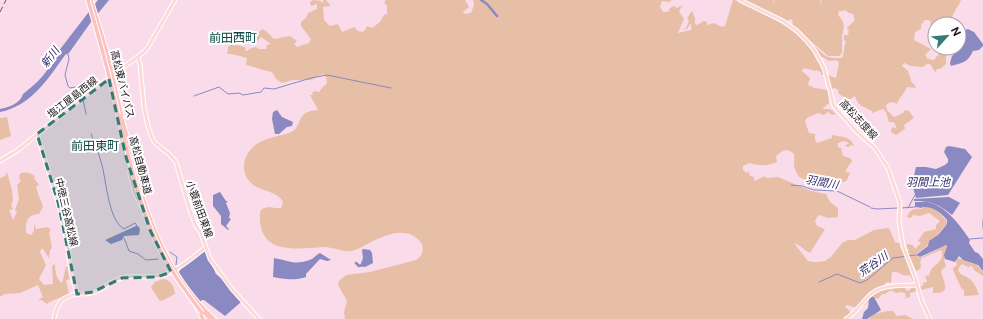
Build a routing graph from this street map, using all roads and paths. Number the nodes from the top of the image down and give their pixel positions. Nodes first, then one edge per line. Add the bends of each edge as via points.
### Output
1 (88, 0) edge
2 (175, 0) edge
3 (740, 0) edge
4 (138, 57) junction
5 (111, 77) junction
6 (119, 112) junction
7 (37, 134) junction
8 (0, 161) edge
9 (144, 209) junction
10 (206, 248) junction
11 (173, 271) junction
12 (917, 285) junction
13 (77, 294) junction
14 (54, 319) edge
15 (204, 319) edge
16 (208, 319) edge
17 (214, 319) edge
18 (258, 319) edge
19 (846, 319) edge
20 (930, 319) edge

1 - 5 highway, 高松東バイパス, bridge
1 - 6 highway, 高松自動車道, bridge via 106,56
2 - 4 main road, 塩江屋島西線 via 148,47
3 - 12 main road, 高松志度線 via 784,21 815,51 824,68 834,106 877,151 890,173 900,203 902,244
4 - 5 main road, 塩江屋島西線
4 - 10 main road, 小蓑前田東線 via 144,108 150,132 155,143 176,162 190,210
5 - 7 main road, 塩江屋島西線
5 - 9 highway, 高松東バイパス via 130,168
6 - 9 highway, bridge via 137,170
6 - 9 highway, bridge via 130,173 135,192
6 - 16 highway, 高松自動車道, bridge via 140,195 157,239 176,273
7 - 8 main road, 塩江屋島西線
7 - 13 main road, 中徳三谷高松線 via 57,197 67,241 70,273
9 - 11 highway, 高松東バイパス via 154,239
10 - 11 main road, 小蓑前田東線
10 - 18 main road via 219,272
11 - 13 main road, 小蓑前田東線 via 157,277 122,278 93,292
11 - 15 highway, 高松東バイパス
11 - 17 highway, 高松東バイパス, bridge
12 - 19 main road via 879,289
12 - 20 main road, 高松志度線
13 - 14 main road, 小蓑前田東線 via 61,300 56,307

